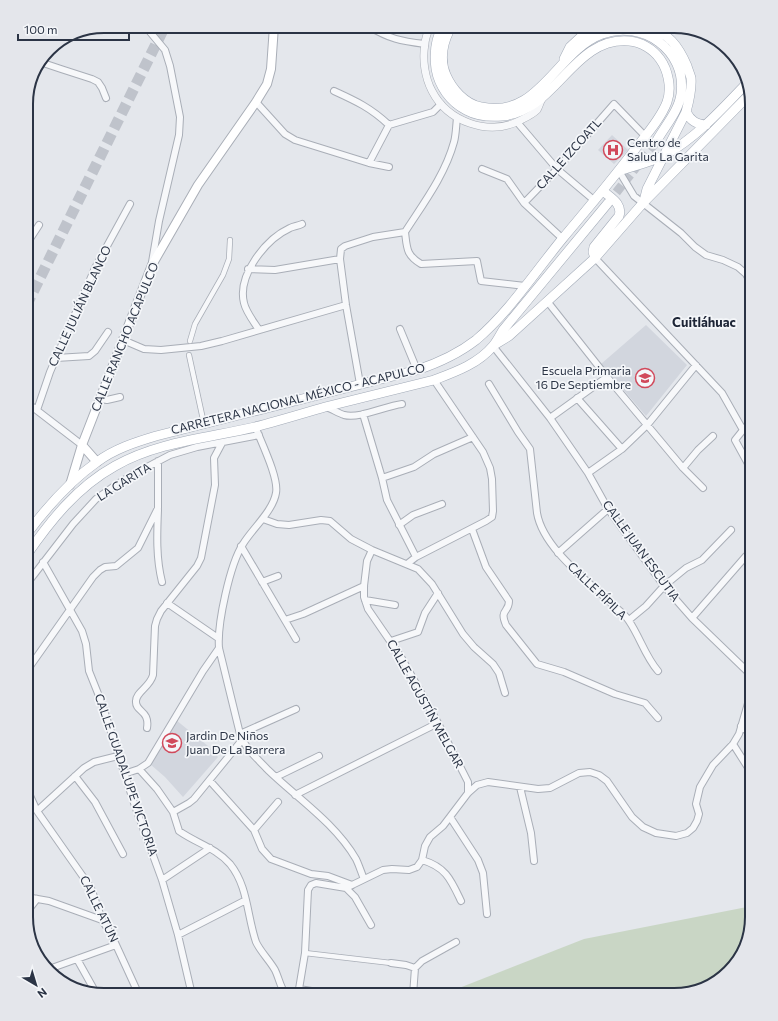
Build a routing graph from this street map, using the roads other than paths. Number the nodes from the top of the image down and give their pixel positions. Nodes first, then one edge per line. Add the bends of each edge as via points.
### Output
1 (151, 33) edge
2 (274, 33) edge
3 (378, 33) edge
4 (428, 33) edge
5 (441, 33) edge
6 (448, 33) edge
7 (587, 33) edge
8 (607, 33) edge
9 (642, 33) edge
10 (661, 33) edge
11 (424, 44) junction
12 (46, 64) edge
13 (559, 69) junction
14 (743, 87) edge
15 (334, 91) dead end
16 (106, 98) dead end
17 (542, 99) junction
18 (745, 100) edge
19 (256, 102) junction
20 (441, 104) junction
21 (686, 112) junction
22 (457, 118) junction
23 (517, 122) junction
24 (389, 125) junction
25 (706, 125) junction
26 (646, 136) junction
27 (656, 142) tunnel mouth
28 (665, 155) junction
29 (369, 163) junction
30 (389, 167) dead end
31 (558, 168) junction
32 (482, 169) dead end
33 (619, 171) junction
34 (603, 191) junction
35 (595, 201) junction
36 (524, 203) junction
37 (608, 203) tunnel mouth
38 (643, 203) junction
39 (130, 204) dead end
40 (302, 224) dead end
41 (39, 225) dead end
42 (405, 232) junction
43 (33, 234) edge
44 (563, 239) junction
45 (230, 240) dead end
46 (595, 258) junction
47 (340, 259) junction
48 (152, 265) junction
49 (248, 269) junction
50 (745, 273) edge
51 (525, 286) junction
52 (547, 302) junction
53 (346, 305) junction
54 (259, 330) junction
55 (400, 330) dead end
56 (108, 332) dead end
57 (123, 340) junction
58 (190, 340) dead end
59 (493, 346) junction
60 (189, 355) dead end
61 (56, 358) junction
62 (696, 365) junction
63 (416, 370) junction
64 (607, 377) junction
65 (434, 380) junction
66 (360, 384) junction
67 (489, 384) dead end
68 (120, 397) dead end
69 (577, 398) junction
70 (100, 399) junction
71 (402, 404) dead end
72 (33, 407) edge
73 (326, 407) junction
74 (37, 410) junction
75 (363, 414) junction
76 (550, 418) junction
77 (204, 424) junction
78 (648, 424) junction
79 (743, 430) joint
80 (257, 431) junction
81 (713, 436) dead end
82 (473, 437) junction
83 (222, 443) junction
84 (82, 445) junction
85 (622, 449) junction
86 (745, 458) edge
87 (97, 462) junction
88 (158, 462) junction
89 (683, 468) junction
90 (588, 473) junction
91 (382, 478) junction
92 (70, 485) junction
93 (702, 488) dead end
94 (442, 504) dead end
95 (158, 508) junction
96 (608, 509) junction
97 (263, 519) junction
98 (33, 524) edge
99 (399, 525) junction
100 (472, 529) junction
101 (730, 530) dead end
102 (33, 546) edge
103 (241, 546) junction
104 (372, 550) junction
105 (558, 553) junction
106 (416, 557) junction
107 (745, 557) edge
108 (43, 562) junction
109 (408, 564) junction
110 (33, 576) edge
111 (278, 576) dead end
112 (162, 582) dead end
113 (262, 582) junction
114 (364, 586) junction
115 (664, 586) junction
116 (438, 593) junction
117 (365, 600) junction
118 (167, 604) junction
119 (395, 605) dead end
120 (70, 610) junction
121 (692, 618) junction
122 (285, 620) junction
123 (629, 620) junction
124 (218, 638) junction
125 (296, 639) dead end
126 (391, 641) junction
127 (219, 648) junction
128 (33, 662) edge
129 (745, 667) edge
130 (658, 671) dead end
131 (505, 693) dead end
132 (296, 709) dead end
133 (658, 718) dead end
134 (745, 720) edge
135 (438, 723) junction
136 (741, 726) junction
137 (147, 728) dead end
138 (745, 729) edge
139 (241, 737) junction
140 (734, 744) junction
141 (118, 756) junction
142 (319, 756) dead end
143 (745, 762) edge
144 (140, 769) junction
145 (124, 774) junction
146 (75, 776) junction
147 (276, 777) junction
148 (210, 781) junction
149 (520, 787) junction
150 (468, 793) junction
151 (296, 795) junction
152 (33, 802) edge
153 (278, 802) dead end
154 (37, 811) junction
155 (173, 812) junction
156 (450, 817) junction
157 (254, 830) junction
158 (210, 848) junction
159 (122, 854) dead end
160 (422, 860) junction
161 (534, 861) dead end
162 (364, 879) junction
163 (162, 880) junction
164 (352, 885) junction
165 (346, 888) junction
166 (33, 898) edge
167 (37, 899) junction
168 (246, 900) junction
169 (461, 901) dead end
170 (33, 904) edge
171 (487, 914) dead end
172 (102, 920) junction
173 (371, 925) dead end
174 (178, 935) junction
175 (456, 942) dead end
176 (116, 945) junction
177 (305, 953) junction
178 (77, 959) junction
179 (391, 963) joint
180 (56, 967) edge
181 (414, 968) junction
182 (92, 987) edge
183 (136, 988) edge
184 (190, 988) edge
185 (282, 988) edge
186 (299, 988) edge
187 (413, 988) edge

1 - 48 street via 165,50 180,117 179,135 159,221
2 - 19 main road, CALLE RANCHO ACAPULCO via 272,69 267,84
3 - 11 street via 398,41
4 - 11 street
5 - 17 main road, CARRETERA NACIONAL MÉXICO - ACAPULCO via 434,59 438,76 444,90 462,108 474,114 490,117 512,115
6 - 13 main road via 443,46 442,60 445,73 459,94 478,107 510,108 538,91
7 - 13 main road via 570,47
8 - 13 main road via 587,41
9 - 27 main road via 660,42 670,52 681,80 681,94 677,106
10 - 21 main road via 680,50 691,76 690,98
11 - 20 street via 427,78
12 - 16 street via 98,82
14 - 25 main road
15 - 24 street via 363,104
17 - 23 street via 529,117
17 - 26 main road, CARRETERA NACIONAL MÉXICO - ACAPULCO via 593,49 621,40 634,42 648,47 660,58 669,84 668,100
18 - 38 main road
19 - 29 street via 285,134 294,140
19 - 48 main road, CALLE RANCHO ACAPULCO via 198,185
20 - 22 street
20 - 24 street via 433,112
21 - 25 main road via 690,120 698,125
21 - 28 main road
22 - 23 street via 488,128
22 - 42 street via 454,142 446,164
23 - 31 street
24 - 29 street
25 - 28 main road
26 - 31 street, CALLE IZCOATL via 614,104
26 - 33 main road, CARRETERA NACIONAL MÉXICO - ACAPULCO
28 - 33 main road
28 - 38 main road via 647,189
29 - 30 street
31 - 35 street
31 - 36 street, CALLE IZCOATL
32 - 36 street via 507,179
33 - 34 main road, CARRETERA NACIONAL MÉXICO - ACAPULCO
33 - 38 street via 634,196
34 - 35 main road, CARRETERA NACIONAL MÉXICO - ACAPULCO
34 - 46 main road via 619,205 620,211 619,216 594,247
35 - 44 main road, CARRETERA NACIONAL MÉXICO - ACAPULCO
36 - 44 street
37 - 59 main road, CARRETERA NACIONAL MÉXICO - ACAPULCO via 503,330
38 - 46 main road
38 - 50 street via 706,256 723,260
39 - 61 street, CALLE JULIÁN BLANCO via 95,268
40 - 49 street via 290,228 274,239
41 - 43 street
42 - 47 street via 373,237 345,246 341,249
42 - 51 street via 408,254 421,264 477,260 481,281
44 - 51 main road, CARRETERA NACIONAL MÉXICO - ACAPULCO
45 - 58 street via 229,259 223,274 195,324
46 - 52 main road
46 - 62 street
47 - 49 street via 275,270
47 - 53 street
48 - 57 main road, CALLE RANCHO ACAPULCO
49 - 54 street via 243,290 244,303
51 - 63 main road, CARRETERA NACIONAL MÉXICO - ACAPULCO via 491,326 462,351 436,364
52 - 59 main road via 509,336
52 - 64 street
53 - 54 street
53 - 66 street
54 - 57 street via 200,346 161,350 144,349
55 - 63 street
56 - 61 street via 89,356
57 - 70 main road, CALLE RANCHO ACAPULCO
59 - 65 main road, CARRETERA NACIONAL MÉXICO - ACAPULCO via 472,363
59 - 76 street, CALLE JUAN ESCUTIA
60 - 77 street
61 - 74 street, CALLE JULIÁN BLANCO
62 - 78 street
62 - 79 street via 722,393
63 - 66 main road, CARRETERA NACIONAL MÉXICO - ACAPULCO
64 - 69 street
64 - 78 street
65 - 73 main road, CARRETERA NACIONAL MÉXICO - ACAPULCO
65 - 82 street
66 - 77 main road, CARRETERA NACIONAL MÉXICO - ACAPULCO
67 - 105 street, CALLE PÍPILA via 530,449 539,522
68 - 70 street
69 - 76 street
69 - 85 street
70 - 84 main road, CALLE RANCHO ACAPULCO
71 - 75 street
72 - 74 street
73 - 75 street via 345,415
73 - 80 main road, CARRETERA NACIONAL MÉXICO - ACAPULCO
74 - 84 street
75 - 91 street
76 - 90 street, CALLE JUAN ESCUTIA
77 - 87 main road, CARRETERA NACIONAL MÉXICO - ACAPULCO via 134,443
78 - 85 street
78 - 89 street
79 - 86 street via 735,440
80 - 83 street, LA GARITA
80 - 97 street via 276,481 272,505
80 - 102 main road, CARRETERA NACIONAL MÉXICO - ACAPULCO via 158,448 114,466 74,497
81 - 89 street
82 - 91 street via 434,454 414,467
82 - 100 street via 490,468 493,511 492,517
83 - 88 street, LA GARITA via 197,447
83 - 118 street via 214,458 215,485 201,558
84 - 87 main road
84 - 92 main road, CALLE RANCHO ACAPULCO
85 - 90 street
87 - 92 main road, CARRETERA NACIONAL MÉXICO - ACAPULCO
88 - 95 street
88 - 108 street, LA GARITA via 132,475 96,499
89 - 93 street
90 - 96 street, CALLE JUAN ESCUTIA
91 - 99 street via 387,500
92 - 98 main road, CARRETERA NACIONAL MÉXICO - ACAPULCO
94 - 99 street via 413,515
95 - 112 street via 157,553
95 - 120 street via 138,548 116,566 100,570
96 - 105 street, CALLE PÍPILA
96 - 115 street, CALLE JUAN ESCUTIA
97 - 103 street
97 - 104 street via 289,525 330,521 351,539
99 - 106 street
100 - 106 street
100 - 133 street via 486,567 509,601 509,606 503,612 506,625 538,664 645,703
101 - 115 street via 702,560 686,568
103 - 113 street
103 - 124 street via 228,583
104 - 109 street
104 - 114 street, CALLE AGUSTÍN MELGAR via 367,561
105 - 123 street, CALLE PÍPILA
106 - 109 street
107 - 121 street
108 - 110 street, LA GARITA
108 - 120 street, CALLE GUADALUPE VICTORIA
109 - 116 street via 425,575
111 - 113 street
113 - 122 street
114 - 117 street, CALLE AGUSTÍN MELGAR
114 - 122 street
115 - 121 street, CALLE JUAN ESCUTIA
115 - 123 street
116 - 126 street via 425,613 418,632
116 - 131 street via 463,634 474,648 493,664 499,673
117 - 119 street
117 - 126 street, CALLE AGUSTÍN MELGAR via 368,610
118 - 124 street
118 - 137 street via 157,618 155,626 151,682 136,699 137,707 146,715
120 - 128 street
120 - 141 street, CALLE GUADALUPE VICTORIA via 82,630 89,671
121 - 129 street, CALLE JUAN ESCUTIA
122 - 125 street
123 - 130 street, CALLE PÍPILA via 648,658
124 - 127 street
126 - 135 street, CALLE AGUSTÍN MELGAR
127 - 139 street
127 - 144 street via 154,754
132 - 139 street
134 - 136 street, CALLE JUAN ESCUTIA
135 - 150 street, CALLE AGUSTÍN MELGAR via 468,782
135 - 151 street
136 - 138 street
136 - 140 street, CALLE JUAN ESCUTIA
139 - 147 street via 250,752
139 - 148 street
140 - 143 street
140 - 149 street via 713,765 700,787 696,804 699,814 693,828 676,836 656,833 643,827 632,817 607,781 590,772 579,773 550,788
141 - 145 street, CALLE GUADALUPE VICTORIA
141 - 146 street via 94,762
142 - 147 street
144 - 145 street
144 - 155 street
145 - 163 street, CALLE GUADALUPE VICTORIA
146 - 154 street
146 - 159 street via 95,802
147 - 151 street
148 - 155 street via 189,803
148 - 157 street
149 - 150 street via 488,782 477,785
149 - 161 street via 531,833
150 - 156 street
151 - 162 street via 325,821 343,842 356,859
152 - 154 street, CALLE ATÚN
153 - 157 street
154 - 172 street, CALLE ATÚN via 91,888
155 - 158 street via 179,831
156 - 160 street via 424,846
156 - 171 street via 478,860
157 - 164 street via 262,849 272,859 311,874 328,876
158 - 163 street
158 - 168 street via 230,865
160 - 162 street via 417,867 409,870 383,870
160 - 169 street via 442,869
162 - 164 street
163 - 174 street, CALLE GUADALUPE VICTORIA
164 - 165 street
165 - 173 street via 355,897
165 - 177 street via 316,883 311,885 308,890
166 - 167 street
167 - 170 street
167 - 172 street
168 - 174 street
168 - 185 street via 257,943 276,972
172 - 176 street, CALLE ATÚN
174 - 184 street, CALLE GUADALUPE VICTORIA
175 - 181 street
176 - 178 street
176 - 183 street, CALLE ATÚN
177 - 179 street
177 - 186 street
178 - 180 street
178 - 182 street
179 - 181 street
181 - 187 street

